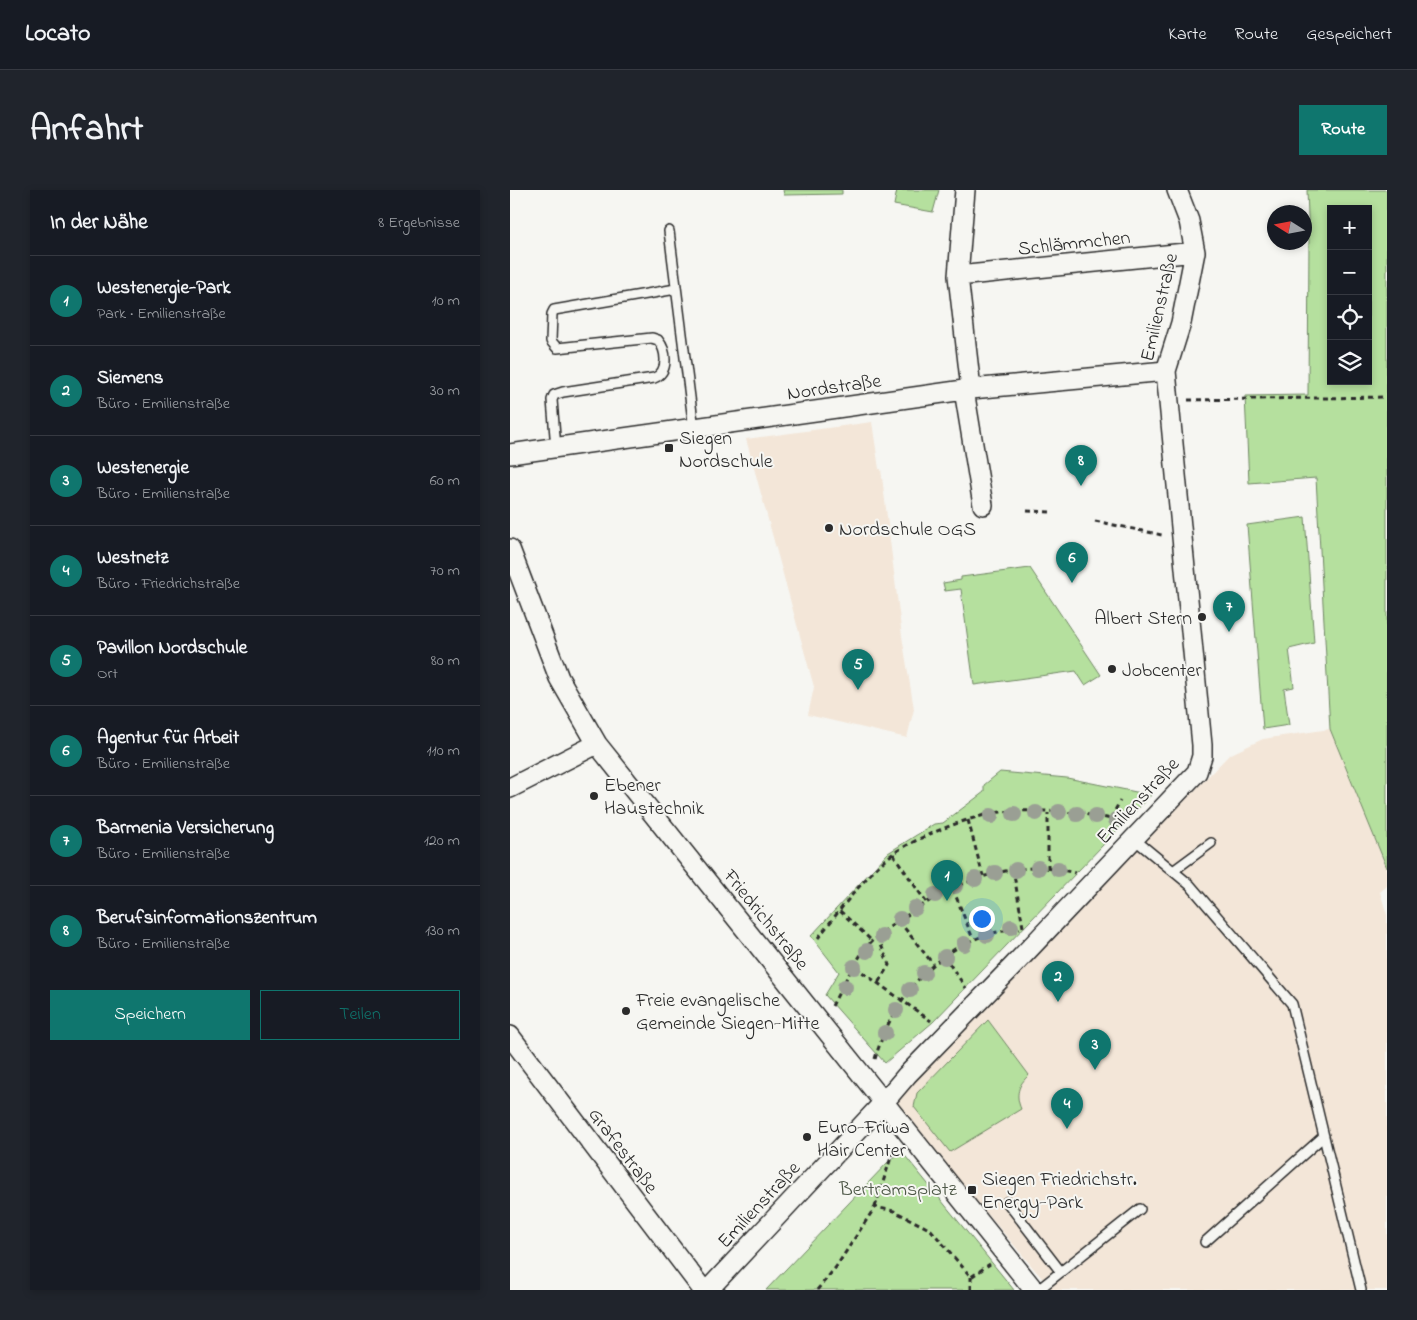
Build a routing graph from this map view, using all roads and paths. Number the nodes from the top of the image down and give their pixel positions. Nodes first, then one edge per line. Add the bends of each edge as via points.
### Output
1 (965, 190) edge
2 (1177, 190) edge
3 (669, 231) dead end
4 (1195, 252) junction
5 (958, 276) junction
6 (676, 289) junction
7 (1166, 371) junction
8 (967, 390) junction
9 (1387, 397) edge
10 (1168, 401) junction
11 (694, 429) junction
12 (556, 448) junction
13 (510, 454) edge
14 (983, 505) dead end
15 (1027, 511) dead end
16 (1053, 512) dead end
17 (1095, 521) dead end
18 (1182, 540) junction
19 (510, 549) edge
20 (597, 744) junction
21 (510, 788) edge
22 (1120, 801) dead end
23 (1048, 813) junction
24 (1111, 818) junction
25 (968, 820) junction
26 (1137, 834) junction
27 (1211, 843) dead end
28 (893, 854) junction
29 (1013, 869) junction
30 (1048, 869) junction
31 (1173, 871) junction
32 (983, 876) junction
33 (1094, 880) junction
34 (953, 889) junction
35 (926, 902) junction
36 (840, 910) junction
37 (899, 921) junction
38 (878, 937) junction
39 (818, 938) dead end
40 (973, 939) junction
41 (872, 941) junction
42 (944, 956) junction
43 (933, 964) junction
44 (855, 967) junction
45 (878, 983) junction
46 (902, 1000) junction
47 (977, 1002) junction
48 (824, 1026) junction
49 (948, 1033) junction
50 (510, 1036) edge
51 (869, 1083) junction
52 (884, 1102) junction
53 (907, 1133) junction
54 (1324, 1136) junction
55 (1007, 1202) dead end
56 (876, 1207) junction
57 (1140, 1209) dead end
58 (1205, 1242) dead end
59 (1004, 1252) junction
60 (1061, 1272) junction
61 (971, 1277) junction
62 (703, 1290) edge
63 (708, 1290) edge
64 (817, 1290) edge
65 (971, 1290) edge
66 (1034, 1290) edge
67 (1038, 1290) edge
68 (1361, 1290) edge

1 - 5 street
2 - 4 street, Emilienstraße via 1189,221
3 - 6 lane
4 - 5 street, Schlämmchen
4 - 7 street, Emilienstraße via 1181,323
5 - 8 street
6 - 11 lane
6 - 12 lane via 554,310 550,341 557,348 652,338 664,347 665,370 654,378 554,395
7 - 8 street, Nordstraße
7 - 10 street, Emilienstraße
8 - 11 street, Nordstraße
8 - 14 street
9 - 10 path
10 - 18 street, Emilienstraße
11 - 12 street, Nordstraße
12 - 13 street, Nordstraße
15 - 16 path
17 - 18 path
18 - 26 street, Emilienstraße via 1202,756 1197,772 1188,783
19 - 20 street, Friedrichstraße via 559,678
20 - 21 street
20 - 48 street, Friedrichstraße
22 - 24 path
23 - 24 path
23 - 25 path via 991,814
23 - 30 path
24 - 26 path
25 - 28 path via 930,834
25 - 32 path
26 - 31 lane
26 - 33 street, Emilienstraße
27 - 31 lane
28 - 35 path
28 - 36 path
29 - 30 path
29 - 32 path
29 - 40 path via 1023,929 998,930
30 - 33 path via 1065,870
31 - 54 lane via 1190,885 1292,1004
32 - 34 path
33 - 47 street, Emilienstraße
34 - 35 path
34 - 40 path
35 - 37 path
36 - 39 path
36 - 41 path
37 - 38 path
37 - 43 path
38 - 41 path
38 - 45 path via 890,965
40 - 42 path
41 - 44 path
42 - 43 path
42 - 47 path
43 - 46 path
44 - 45 path
44 - 48 path via 832,1005
45 - 46 path
46 - 49 path
46 - 51 path via 883,1037
47 - 49 street, Emilienstraße
48 - 51 street, Friedrichstraße
49 - 52 street, Emilienstraße
50 - 62 street, Grafestraße
51 - 52 street, Friedrichstraße
52 - 53 street, Friedrichstraße
52 - 63 street, Emilienstraße
53 - 56 path via 893,1150
53 - 59 street, Friedrichstraße
54 - 58 lane
54 - 68 lane
55 - 60 lane
56 - 61 path via 894,1211 931,1230
56 - 64 path
57 - 60 lane
59 - 61 path
59 - 66 street, Friedrichstraße
60 - 67 lane
61 - 65 path

